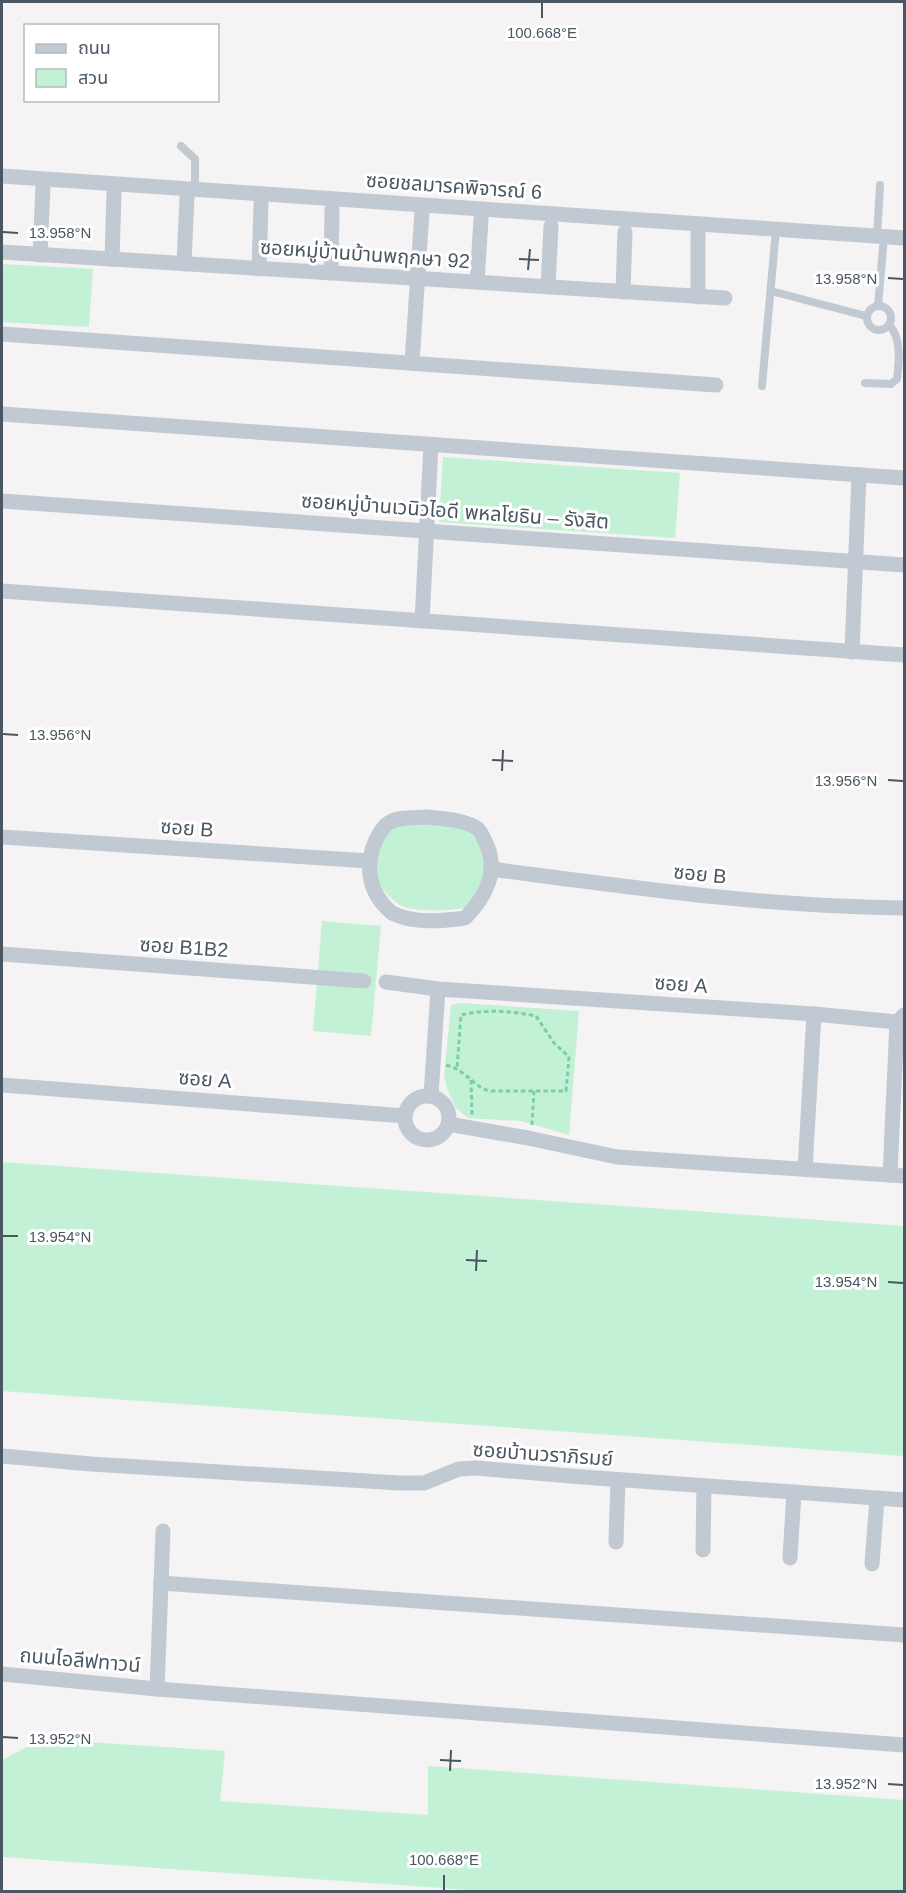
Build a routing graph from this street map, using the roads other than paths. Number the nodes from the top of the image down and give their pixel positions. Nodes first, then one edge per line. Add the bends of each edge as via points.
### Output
1 (181, 146) dead end
2 (2, 176) edge
3 (880, 185) dead end
4 (43, 187) dead end
5 (114, 193) dead end
6 (191, 193) junction
7 (261, 204) dead end
8 (332, 209) dead end
9 (422, 211) dead end
10 (481, 219) dead end
11 (551, 226) dead end
12 (776, 229) junction
13 (625, 232) dead end
14 (699, 233) dead end
15 (880, 236) junction
16 (904, 238) edge
17 (2, 252) edge
18 (40, 255) junction
19 (112, 259) junction
20 (184, 264) junction
21 (259, 268) junction
22 (331, 273) junction
23 (417, 279) junction
24 (477, 282) junction
25 (548, 287) junction
26 (771, 291) junction
27 (623, 292) junction
28 (698, 297) junction
29 (725, 298) dead end
30 (878, 306) junction
31 (866, 316) junction
32 (889, 325) junction
33 (2, 334) edge
34 (412, 363) junction
35 (865, 383) dead end
36 (716, 385) dead end
37 (762, 386) dead end
38 (2, 414) edge
39 (431, 445) junction
40 (859, 475) junction
41 (904, 478) edge
42 (2, 501) edge
43 (427, 530) junction
44 (856, 561) junction
45 (904, 565) edge
46 (2, 591) edge
47 (422, 621) junction
48 (852, 652) junction
49 (904, 655) edge
50 (2, 837) edge
51 (369, 861) junction
52 (491, 869) junction
53 (904, 908) edge
54 (2, 954) edge
55 (363, 981) dead end
56 (386, 982) dead end
57 (438, 989) junction
58 (814, 1014) junction
59 (901, 1018) edge
60 (2, 1085) edge
61 (899, 1089) edge
62 (430, 1096) junction
63 (405, 1116) junction
64 (448, 1124) junction
65 (805, 1169) junction
66 (897, 1176) edge
67 (2, 1456) edge
68 (618, 1480) junction
69 (704, 1486) junction
70 (794, 1492) junction
71 (877, 1498) junction
72 (904, 1500) edge
73 (163, 1531) dead end
74 (616, 1542) dead end
75 (703, 1550) dead end
76 (790, 1558) dead end
77 (872, 1564) dead end
78 (161, 1583) junction
79 (904, 1635) edge
80 (2, 1674) edge
81 (157, 1689) junction
82 (904, 1745) edge

1 - 6 lane via 195,159
2 - 6 street, ซอยชลมารคพิจารณ์ 6
3 - 15 lane
4 - 18 street
5 - 19 street
6 - 12 street, ซอยชลมารคพิจารณ์ 6
6 - 20 street
7 - 21 street
8 - 22 street
9 - 23 street
10 - 24 street
11 - 25 street
12 - 15 street, ซอยชลมารคพิจารณ์ 6
12 - 26 lane
13 - 27 street
14 - 28 street
15 - 16 street, ซอยชลมารคพิจารณ์ 6
15 - 30 lane
17 - 18 street, ซอยหมู่บ้านบ้านพฤกษา 92
18 - 19 street, ซอยหมู่บ้านบ้านพฤกษา 92
19 - 20 street, ซอยหมู่บ้านบ้านพฤกษา 92
20 - 21 street, ซอยหมู่บ้านบ้านพฤกษา 92
21 - 22 street, ซอยหมู่บ้านบ้านพฤกษา 92
22 - 23 street, ซอยหมู่บ้านบ้านพฤกษา 92
23 - 24 street, ซอยหมู่บ้านบ้านพฤกษา 92
23 - 34 street
24 - 25 street, ซอยหมู่บ้านบ้านพฤกษา 92
25 - 27 street, ซอยหมู่บ้านบ้านพฤกษา 92
26 - 31 lane
26 - 37 lane
27 - 28 street, ซอยหมู่บ้านบ้านพฤกษา 92
28 - 29 street, ซอยหมู่บ้านบ้านพฤกษา 92
30 - 31 lane
30 - 32 lane via 891,315
31 - 32 lane via 874,329
32 - 35 lane via 897,340 897,379 891,384
33 - 34 street
34 - 36 street
38 - 39 street
39 - 40 street
39 - 43 street
40 - 41 street
40 - 44 street
42 - 43 street, ซอยหมู่บ้านเวนิวไอดี พหลโยธิน – รังสิต
43 - 44 street, ซอยหมู่บ้านเวนิวไอดี พหลโยธิน – รังสิต
43 - 47 street
44 - 45 street, ซอยหมู่บ้านเวนิวไอดี พหลโยธิน – รังสิต
44 - 48 street
46 - 47 street
47 - 48 street
48 - 49 street
50 - 51 street, ซอย B
51 - 52 street via 375,841 387,824 427,817 466,823 479,830 489,849
51 - 52 street via 378,898 391,913 429,921 465,918 488,888
52 - 53 street, ซอย B via 720,897 818,906
54 - 55 street, ซอย B1B2
56 - 57 street, ซอย A
57 - 58 street, ซอย A
57 - 62 street
58 - 59 street, ซอย A
58 - 65 street
59 - 61 street, ซอย A
60 - 63 street, ซอย A
61 - 66 street, ซอย A
62 - 63 street via 416,1099
62 - 64 street via 447,1109
63 - 64 street via 408,1130 419,1139 434,1139
64 - 65 street, ซอย A via 618,1157
65 - 66 street, ซอย A
67 - 68 street, ซอยบ้านวราภิรมย์ via 399,1484 424,1483 459,1469 477,1468
68 - 69 street, ซอยบ้านวราภิรมย์
68 - 74 street
69 - 70 street, ซอยบ้านวราภิรมย์
69 - 75 street
70 - 71 street, ซอยบ้านวราภิรมย์
70 - 76 street
71 - 72 street, ซอยบ้านวราภิรมย์
71 - 77 street
73 - 78 street, ถนนไอลีฟทาวน์
78 - 79 street
78 - 81 street, ถนนไอลีฟทาวน์
80 - 81 street, ถนนไอลีฟทาวน์
81 - 82 street

